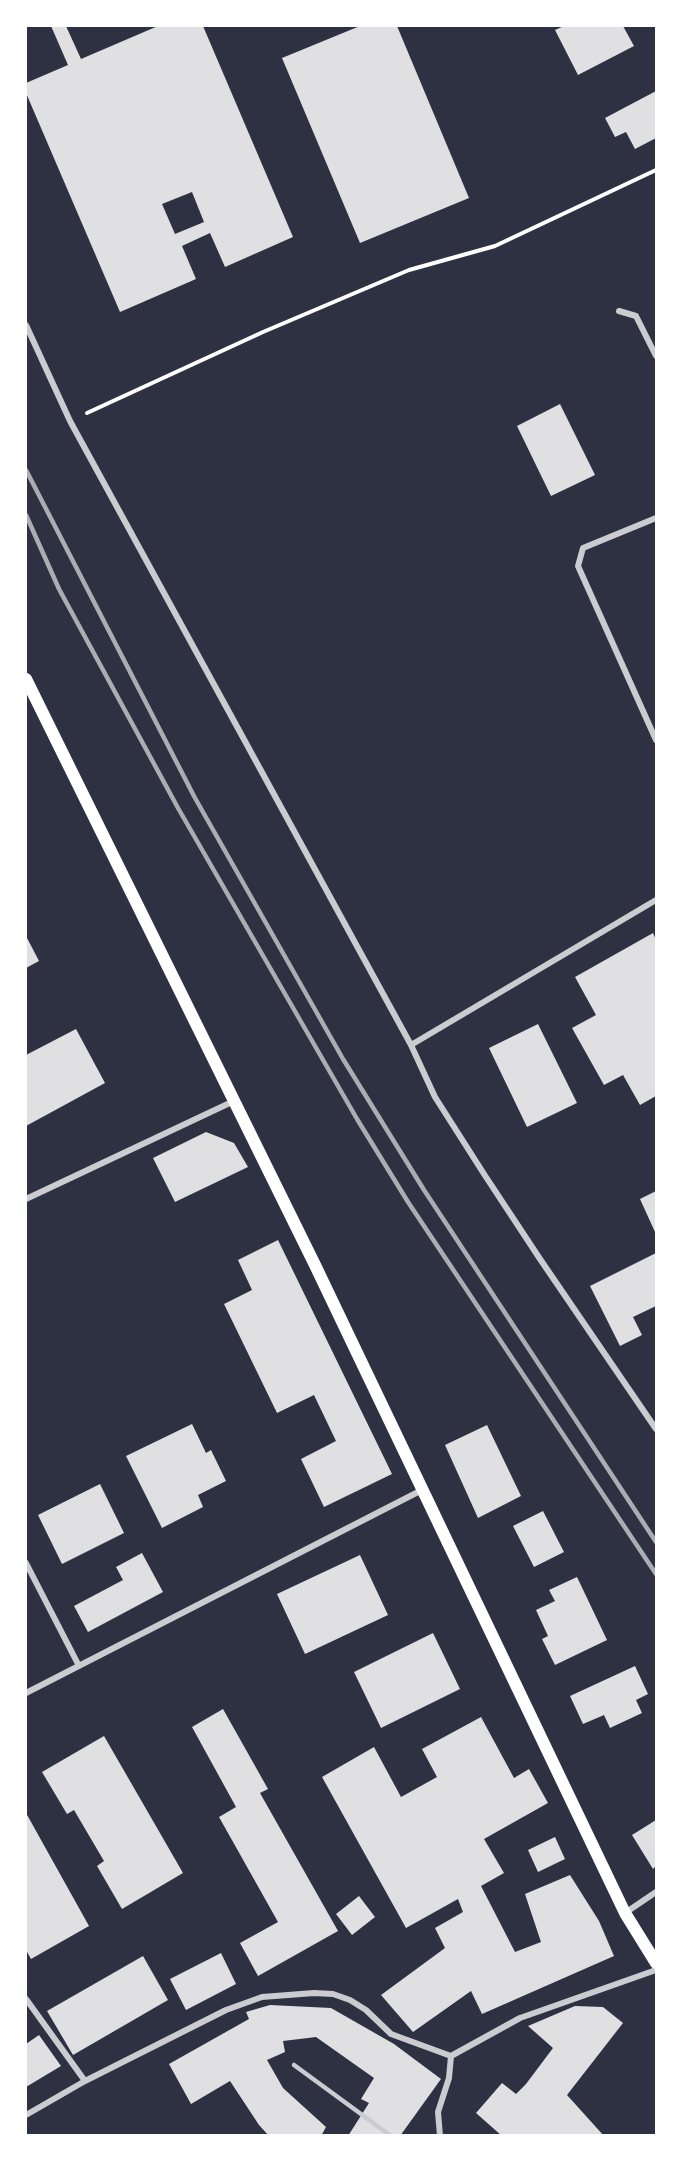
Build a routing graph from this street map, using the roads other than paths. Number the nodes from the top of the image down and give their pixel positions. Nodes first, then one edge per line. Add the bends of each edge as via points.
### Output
1 (619, 311) dead end
2 (26, 324) edge
3 (657, 356) edge
4 (657, 518) edge
5 (26, 679) edge
6 (657, 740) edge
7 (657, 900) edge
8 (411, 1045) junction
9 (234, 1101) junction
10 (26, 1198) edge
11 (657, 1429) edge
12 (423, 1490) junction
13 (26, 1563) edge
14 (79, 1666) junction
15 (26, 1693) edge
16 (657, 1892) edge
17 (625, 1913) junction
18 (657, 1963) edge
19 (657, 1970) edge
20 (26, 1999) edge
21 (451, 2056) junction
22 (294, 2065) dead end
23 (85, 2081) junction
24 (26, 2115) edge
25 (391, 2136) edge
26 (440, 2136) edge

1 - 3 street via 636,316
2 - 8 street via 70,421
4 - 6 street via 583,548 578,566
5 - 9 main road
7 - 8 street
8 - 11 street via 435,1097 472,1155
9 - 10 street
9 - 12 main road
12 - 14 street
12 - 17 main road
13 - 14 street
14 - 15 street
16 - 17 street
17 - 18 main road
19 - 21 street via 520,2018
20 - 23 street
21 - 23 street via 391,2034 350,2000 314,1993 262,1997 243,2003
21 - 26 street via 449,2078 438,2112
22 - 25 lane
23 - 24 street

